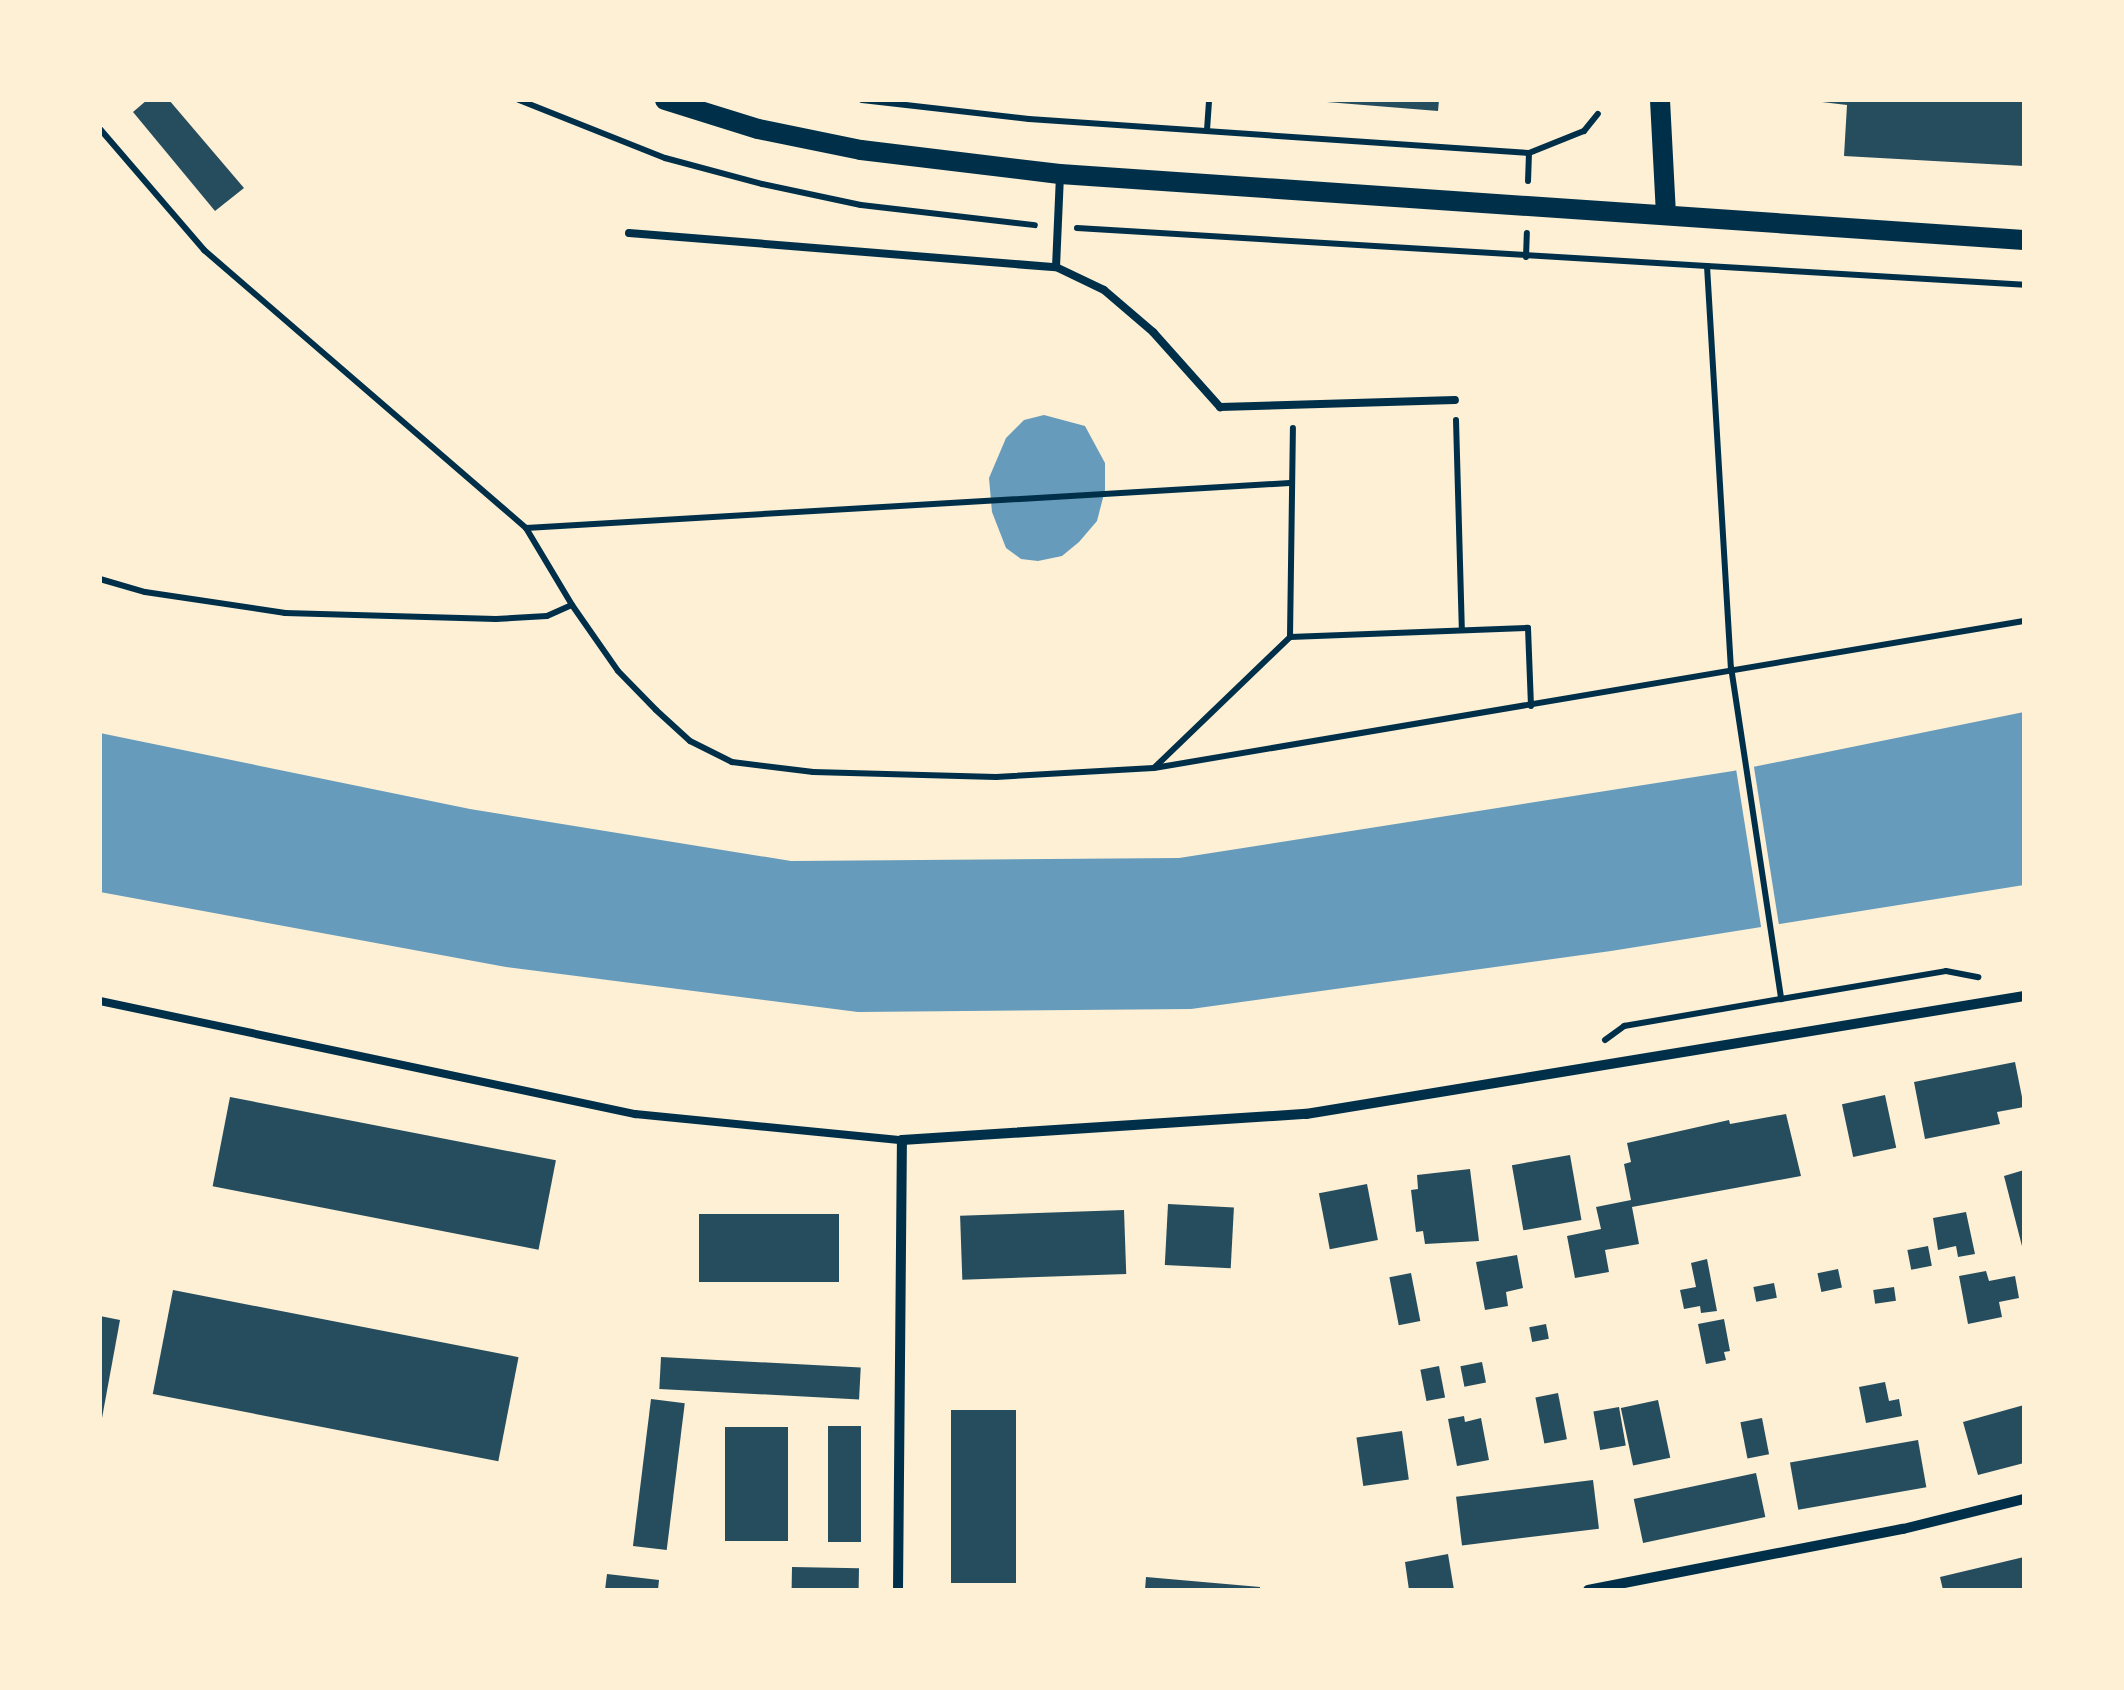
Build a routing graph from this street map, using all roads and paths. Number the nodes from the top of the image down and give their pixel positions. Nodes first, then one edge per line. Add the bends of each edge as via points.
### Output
1 (519, 100) edge
2 (668, 100) edge
3 (862, 100) edge
4 (1209, 100) edge
5 (1660, 100) edge
6 (1598, 114) dead end
7 (100, 128) edge
8 (1206, 130) junction
9 (1529, 153) junction
10 (1060, 174) junction
11 (1528, 204) junction
12 (1666, 214) junction
13 (1056, 227) junction
14 (630, 233) dead end
15 (2024, 240) edge
16 (1526, 257) junction
17 (1707, 266) junction
18 (1056, 267) junction
19 (2024, 285) edge
20 (1455, 400) joint
21 (1294, 406) junction
22 (1290, 483) junction
23 (526, 528) junction
24 (100, 579) edge
25 (572, 605) junction
26 (2024, 621) edge
27 (1462, 629) junction
28 (1290, 637) junction
29 (1731, 667) junction
30 (1531, 706) junction
31 (1154, 768) junction
32 (2022, 996) edge
33 (1781, 999) junction
34 (100, 1001) edge
35 (1592, 1070) junction
36 (902, 1140) junction
37 (2024, 1499) edge
38 (898, 1590) edge
39 (1588, 1590) edge

1 - 13 path via 665,158 762,184 878,207
2 - 10 main road via 758,129 861,150
3 - 8 path via 1029,120
4 - 8 path
5 - 12 main road
6 - 9 path via 1584,130
7 - 23 path via 204,250
8 - 9 path
9 - 11 path
10 - 11 main road
10 - 13 lane
11 - 12 main road
11 - 16 path
12 - 15 main road
13 - 16 path
13 - 18 lane
14 - 18 lane
16 - 17 path
17 - 19 path
17 - 29 path
18 - 21 lane via 1104,290 1153,332 1220,408
20 - 21 lane
20 - 27 path
21 - 22 path
22 - 23 path
22 - 28 path
23 - 25 path
24 - 25 path via 286,612 496,619 547,616
25 - 31 path via 618,671 656,710 690,741 732,762 812,772 996,777
26 - 29 path
27 - 28 path
27 - 30 path via 1528,628
28 - 31 path
29 - 30 path
29 - 33 path
30 - 31 path
32 - 33 path via 1946,971
32 - 35 street
33 - 35 path via 1624,1026 1606,1040
34 - 36 lane via 634,1114
35 - 36 street via 1306,1114
36 - 38 street
37 - 39 street via 1903,1530

